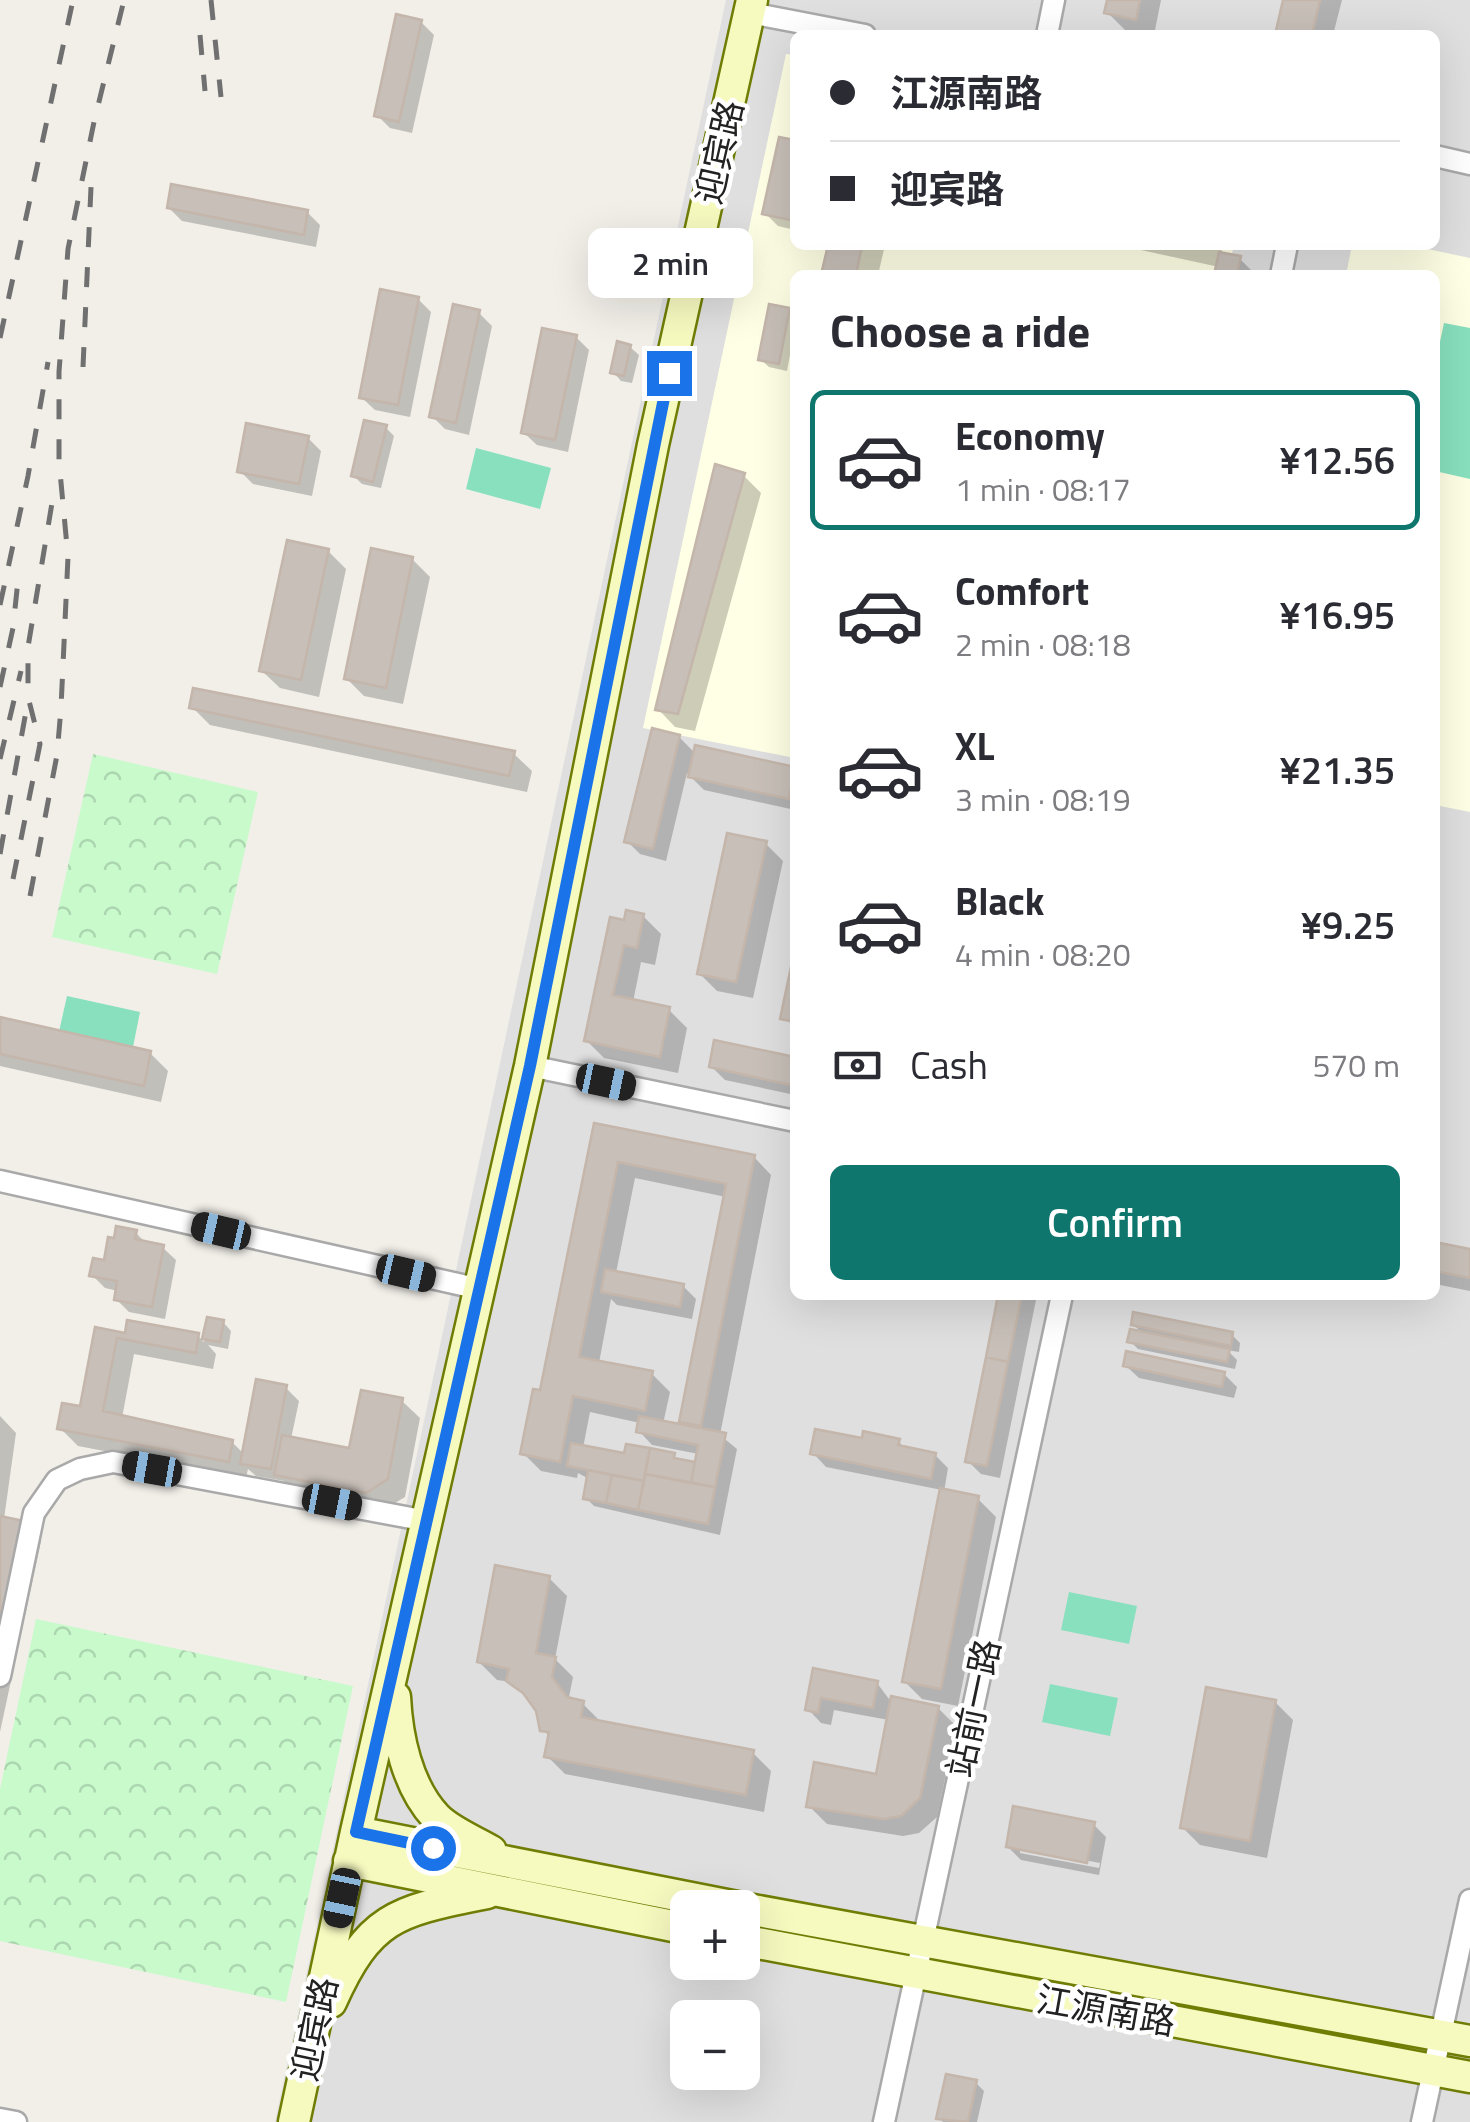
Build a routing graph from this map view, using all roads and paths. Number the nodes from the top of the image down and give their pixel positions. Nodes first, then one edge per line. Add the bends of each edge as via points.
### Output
1 (1054, 0) edge
2 (751, 6) edge
3 (845, 30) edge
4 (1048, 30) edge
5 (1440, 157) edge
6 (1470, 164) edge
7 (530, 1066) junction
8 (790, 1120) edge
9 (0, 1181) edge
10 (480, 1290) junction
11 (1061, 1300) edge
12 (426, 1521) junction
13 (394, 1666) junction
14 (0, 1676) edge
15 (352, 1846) junction
16 (504, 1876) junction
17 (670, 1898) edge
18 (1470, 1900) edge
19 (760, 1911) edge
20 (670, 1923) edge
21 (922, 1942) junction
22 (760, 1944) edge
23 (915, 1974) junction
24 (1455, 2039) edge
25 (310, 2050) junction
26 (1434, 2070) junction
27 (1470, 2077) edge
28 (0, 2119) edge
29 (16, 2122) edge
30 (294, 2122) edge
31 (884, 2122) edge
32 (1422, 2122) edge

1 - 4 street
2 - 3 street
2 - 7 main road, 迎宾路 via 653,445
5 - 6 street
7 - 8 street
7 - 10 main road, 迎宾路
9 - 10 street
10 - 12 main road, 迎宾路
11 - 21 street, 站前一路
12 - 13 main road, 迎宾路
12 - 14 street via 113,1462 80,1469 57,1480 34,1514
13 - 15 main road, 迎宾路
13 - 16 main road via 396,1725 412,1781 437,1819
15 - 16 main road, 江源南路
15 - 25 main road, 迎宾路
16 - 17 main road, 江源南路
16 - 20 main road, 江源南路
16 - 25 main road via 379,1927 356,1954
18 - 24 street
19 - 21 main road, 江源南路
21 - 23 street, 站前一路
21 - 24 main road, 江源南路
22 - 23 main road, 江源南路
23 - 26 main road, 江源南路
23 - 31 street, 站前一路
24 - 26 street
25 - 30 main road, 迎宾路
26 - 27 main road, 江源南路
26 - 32 street
28 - 29 street

